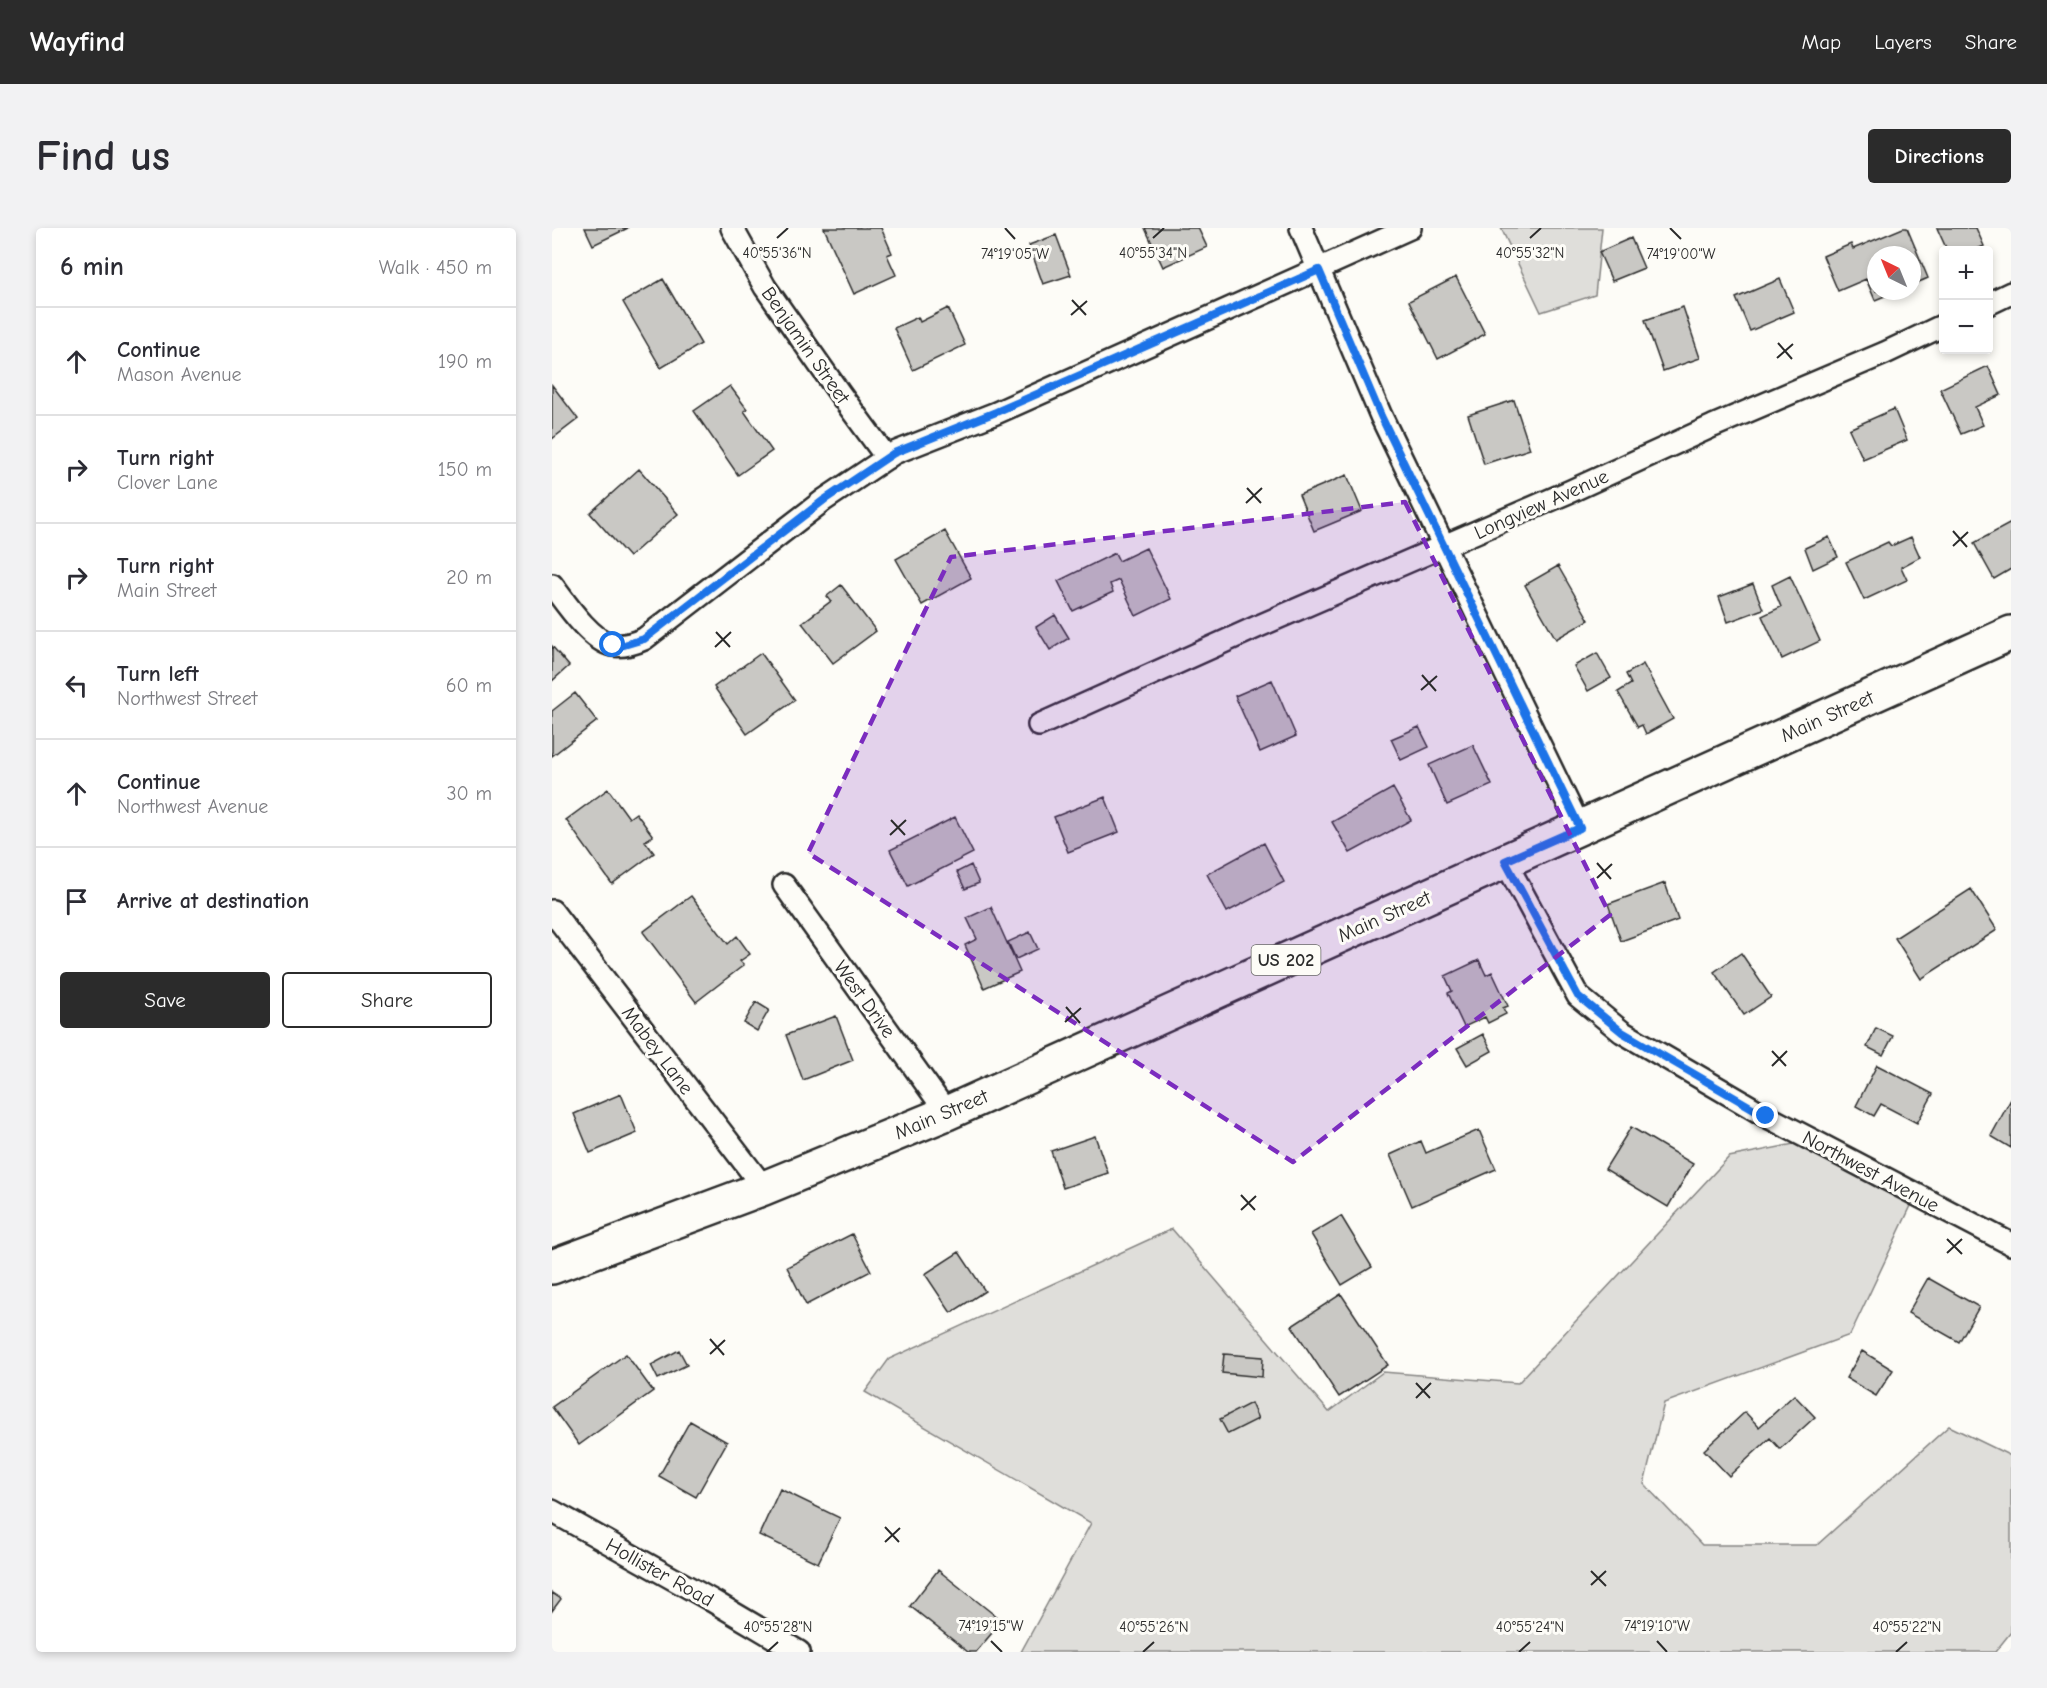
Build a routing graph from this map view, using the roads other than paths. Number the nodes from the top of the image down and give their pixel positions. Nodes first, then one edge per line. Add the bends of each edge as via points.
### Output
1 (732, 228) edge
2 (1301, 228) edge
3 (1410, 228) edge
4 (1319, 270) junction
5 (2011, 294) edge
6 (1993, 302) edge
7 (1939, 327) edge
8 (887, 458) junction
9 (1444, 547) junction
10 (552, 585) edge
11 (2011, 633) edge
12 (1039, 725) dead end
13 (1580, 828) junction
14 (1505, 861) junction
15 (784, 885) dead end
16 (552, 911) edge
17 (947, 1113) junction
18 (764, 1188) junction
19 (2011, 1244) edge
20 (552, 1267) edge
21 (552, 1511) edge
22 (799, 1652) edge

1 - 8 street, Benjamin Street via 765,287
2 - 4 street
3 - 4 street
4 - 8 street
4 - 9 street via 1381,416
5 - 6 street
7 - 9 street, Longview Avenue
8 - 10 street via 824,500 644,639 613,645 603,641
9 - 12 street, Longview Avenue
9 - 13 street
11 - 13 main road, Main Street / US 202
13 - 14 main road, Main Street / US 202
14 - 17 main road, Main Street / US 202
14 - 19 street, Northwest Avenue via 1578,996 1622,1032 1766,1116
15 - 17 street, West Drive
16 - 18 street, Mabey Lane
17 - 18 main road, Main Street / US 202
18 - 20 main road, Main Street / US 202
21 - 22 street, Hollister Road

